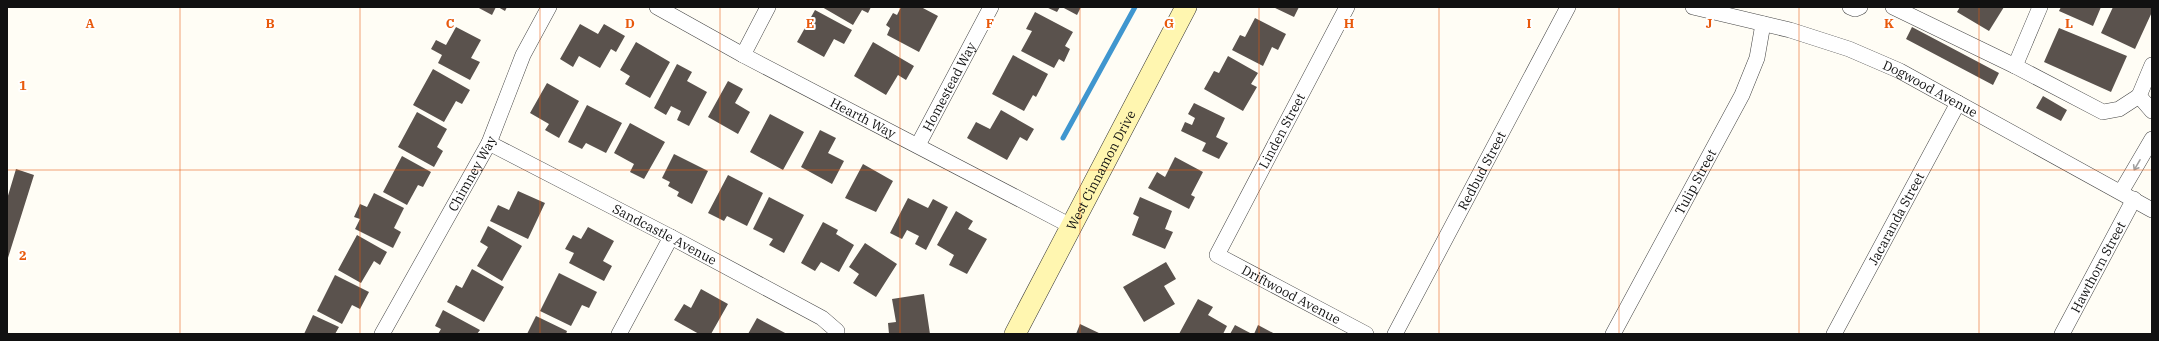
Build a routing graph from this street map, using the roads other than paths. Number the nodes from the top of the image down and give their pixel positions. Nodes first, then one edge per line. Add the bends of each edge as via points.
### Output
1 (549, 7) edge
2 (657, 7) edge
3 (768, 7) edge
4 (991, 7) edge
5 (1186, 7) edge
6 (1348, 7) edge
7 (1568, 7) edge
8 (1692, 7) edge
9 (1850, 7) edge
10 (1860, 7) edge
11 (1893, 7) edge
12 (2040, 7) edge
13 (1763, 24) junction
14 (743, 55) junction
15 (2152, 65) edge
16 (2014, 66) junction
17 (2139, 96) junction
18 (1958, 103) junction
19 (2152, 111) edge
20 (2152, 138) edge
21 (489, 143) junction
22 (918, 145) junction
23 (2141, 201) edge
24 (1071, 226) junction
25 (671, 236) junction
26 (1217, 255) joint
27 (837, 332) edge
28 (382, 334) edge
29 (619, 334) edge
30 (1015, 334) edge
31 (1366, 334) edge
32 (1395, 334) edge
33 (1613, 334) edge
34 (1834, 334) edge
35 (2062, 334) edge

1 - 21 street, Chimney Way via 523,54
2 - 14 street, Hearth Way
3 - 14 street
4 - 22 street, Homestead Way
5 - 24 main road, West Cinnamon Drive
6 - 26 street, Linden Street
7 - 32 street, Redbud Street
8 - 13 street, Dogwood Avenue
9 - 10 street
11 - 16 street
12 - 16 street
13 - 18 street, Dogwood Avenue via 1849,49 1900,71
13 - 33 street, Tulip Street via 1757,58 1742,95
14 - 22 street, Hearth Way
15 - 17 street
16 - 17 street via 2103,112 2119,109
17 - 19 street
18 - 23 street, Dogwood Avenue
18 - 34 street, Jacaranda Street
20 -> 23 street, Hawthorn Street
21 - 25 street, Sandcastle Avenue
21 - 28 street, Chimney Way
22 - 24 street, Hearth Way
23 - 35 street, Hawthorn Street
24 - 30 main road, West Cinnamon Drive
25 - 27 street, Sandcastle Avenue via 822,318
25 - 29 street
26 - 31 street, Driftwood Avenue

